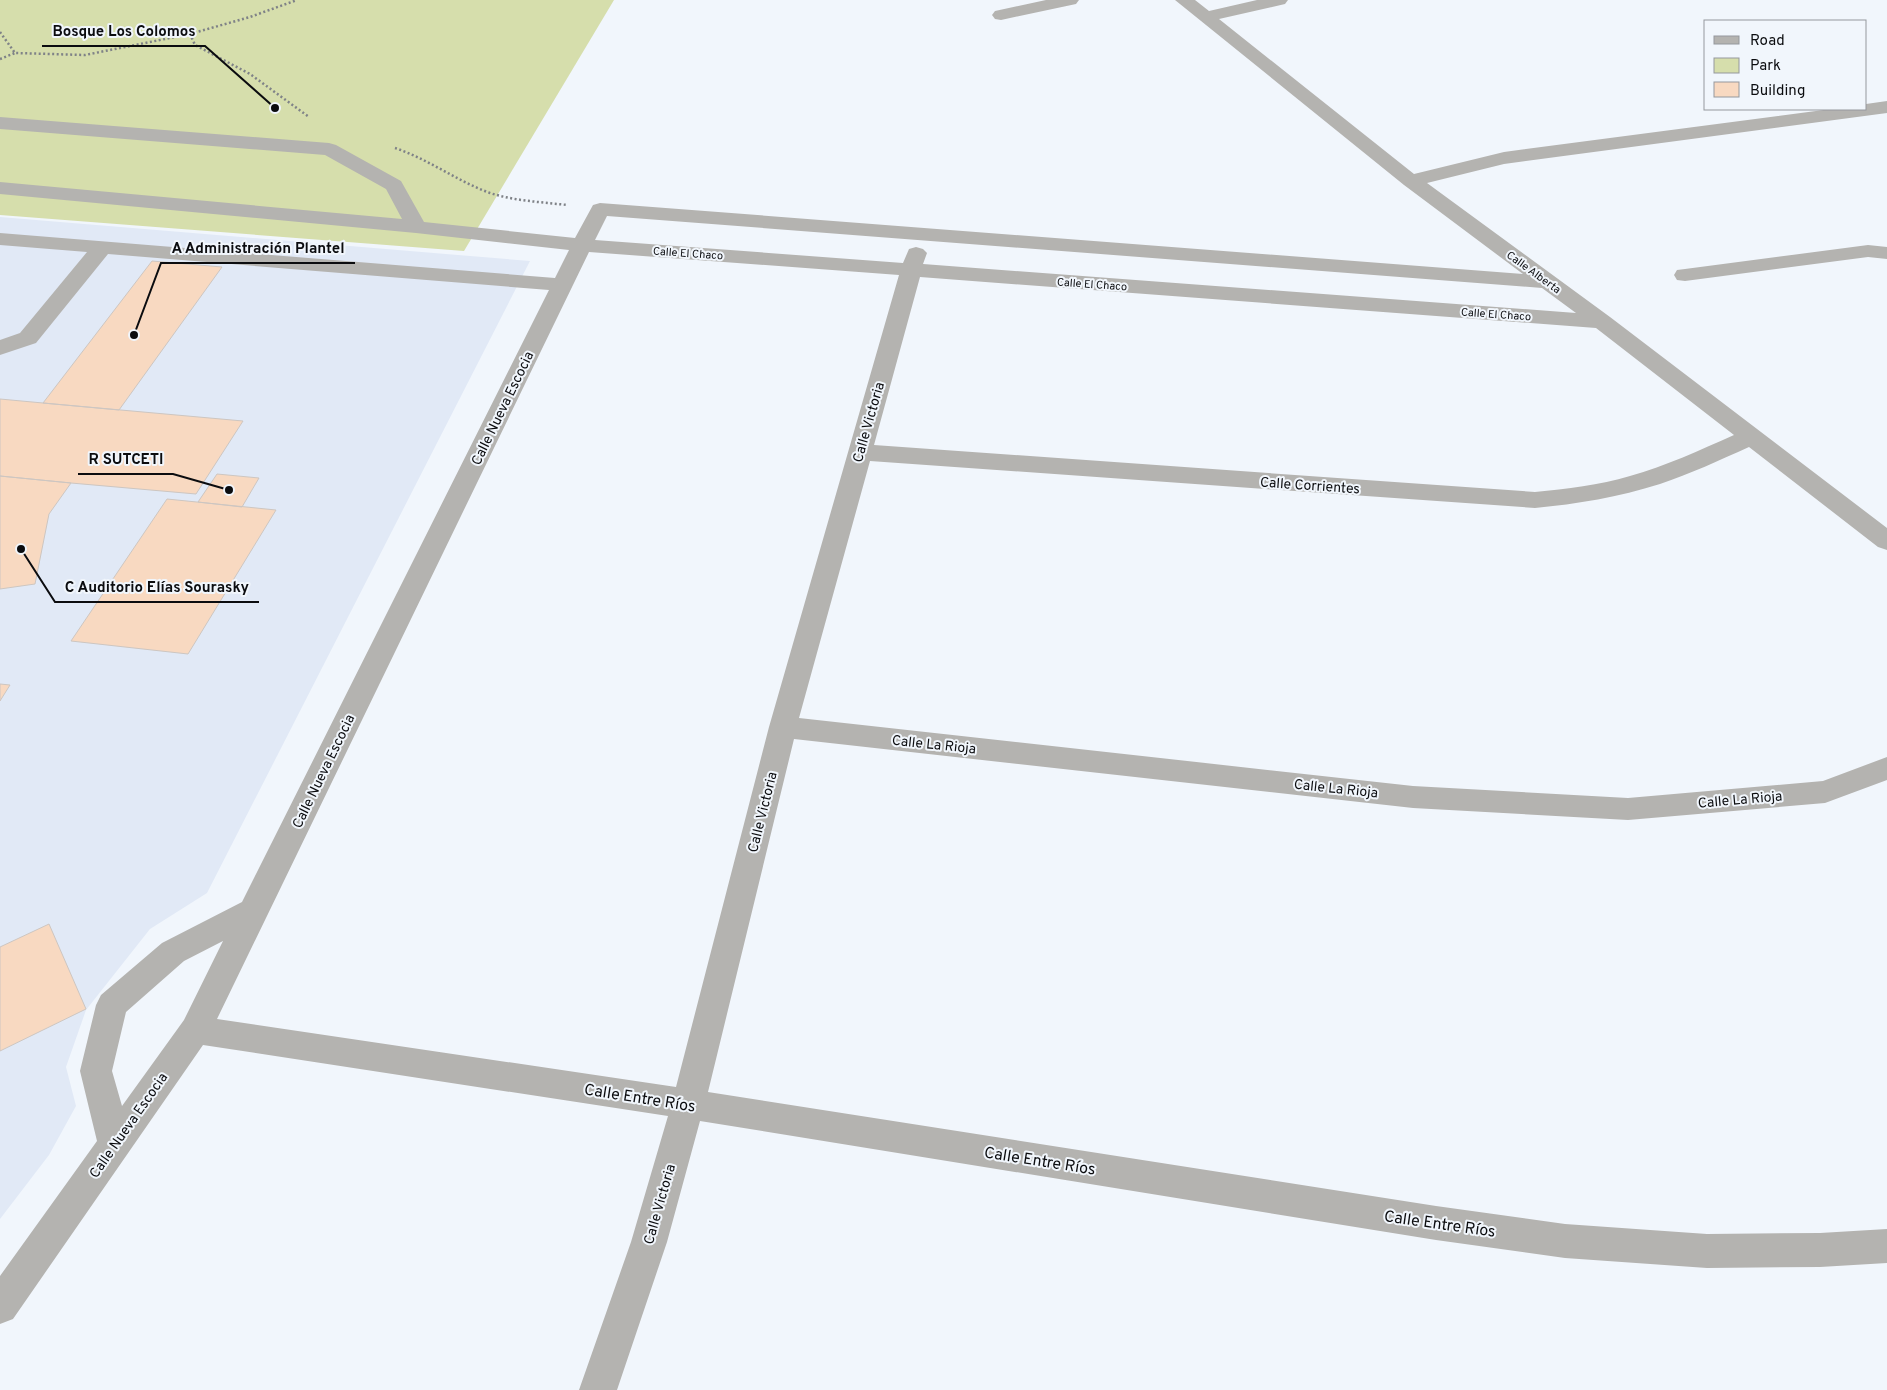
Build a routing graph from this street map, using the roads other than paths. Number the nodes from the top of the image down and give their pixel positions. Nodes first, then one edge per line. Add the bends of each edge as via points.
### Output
1 (1070, 0) edge
2 (1184, 0) edge
3 (1280, 0) edge
4 (1002, 15) dead end
5 (1207, 17) junction
6 (1887, 108) edge
7 (0, 123) edge
8 (1411, 181) junction
9 (0, 188) edge
10 (416, 227) junction
11 (920, 233) junction
12 (0, 239) edge
13 (582, 245) junction
14 (102, 248) junction
15 (1887, 253) edge
16 (912, 271) junction
17 (1685, 276) dead end
18 (1548, 282) junction
19 (562, 284) junction
20 (1602, 322) junction
21 (0, 348) edge
22 (1751, 437) junction
23 (859, 452) junction
24 (1887, 541) edge
25 (783, 727) junction
26 (1887, 768) edge
27 (254, 911) junction
28 (195, 1030) junction
29 (688, 1104) junction
30 (114, 1145) junction
31 (1887, 1246) edge
32 (0, 1306) edge
33 (598, 1390) edge

1 - 4 street
2 - 5 street, Calle Alberta
3 - 5 street
5 - 8 street, Calle Alberta
6 - 8 street via 1504,158
7 - 10 street via 329,149 394,186
8 - 18 street, Calle Alberta
9 - 10 street, Calle El Chaco
10 - 13 street, Calle El Chaco
11 - 13 street, Calle Nueva Escocia via 600,209
11 - 16 street, Calle Victoria
11 - 18 street
12 - 14 street
13 - 16 street, Calle El Chaco
13 - 19 street, Calle Nueva Escocia
14 - 19 street
14 - 21 street via 28,338
15 - 17 street via 1868,251
16 - 20 street, Calle El Chaco
16 - 23 street, Calle Victoria
18 - 20 street, Calle Alberta
19 - 27 street, Calle Nueva Escocia
20 - 22 street, Calle Alberta
22 - 23 street, Calle Corrientes via 1665,474 1570,497 1535,500
22 - 24 street, Calle Alberta
23 - 25 street, Calle Victoria
25 - 26 street, Calle La Rioja via 1413,797 1628,809 1825,792
25 - 29 street, Calle Victoria
27 - 28 street, Calle Nueva Escocia
27 - 30 street via 173,952 112,1005 96,1071
28 - 29 street, Calle Entre Ríos
28 - 30 street, Calle Nueva Escocia
29 - 31 street, Calle Entre Ríos via 1436,1223 1565,1240 1707,1250 1820,1250
29 - 33 street, Calle Victoria via 649,1242
30 - 32 street, Calle Nueva Escocia

